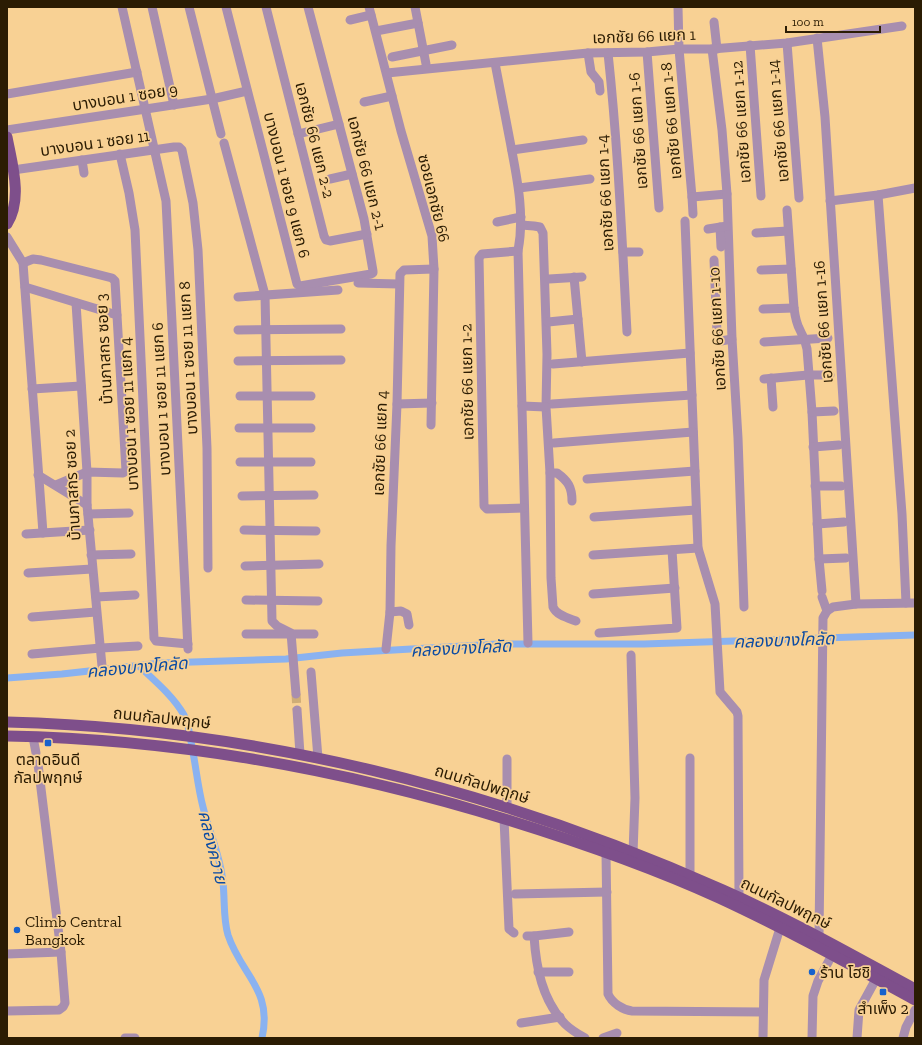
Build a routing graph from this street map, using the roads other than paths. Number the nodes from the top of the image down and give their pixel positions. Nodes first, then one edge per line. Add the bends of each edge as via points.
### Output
1 (122, 7) edge
2 (152, 7) edge
3 (189, 7) edge
4 (226, 7) edge
5 (266, 7) edge
6 (308, 7) edge
7 (415, 7) edge
8 (678, 7) edge
9 (370, 11) edge
10 (350, 20) dead end
11 (714, 22) dead end
12 (418, 23) junction
13 (902, 26) dead end
14 (376, 31) junction
15 (817, 38) junction
16 (786, 43) junction
17 (452, 45) dead end
18 (750, 45) junction
19 (679, 49) junction
20 (714, 49) junction
21 (423, 50) junction
22 (647, 52) junction
23 (588, 53) junction
24 (608, 53) junction
25 (392, 57) dead end
26 (495, 63) junction
27 (426, 64) dead end
28 (137, 72) junction
29 (387, 74) junction
30 (247, 91) junction
31 (600, 91) dead end
32 (7, 94) edge
33 (392, 96) junction
34 (212, 99) junction
35 (364, 102) dead end
36 (174, 105) junction
37 (145, 110) junction
38 (340, 124) junction
39 (7, 130) edge
40 (221, 134) dead end
41 (298, 134) junction
42 (7, 137) edge
43 (583, 140) dead end
44 (224, 143) dead end
45 (180, 148) joint
46 (154, 150) junction
47 (512, 150) junction
48 (120, 154) junction
49 (82, 160) junction
50 (14, 170) junction
51 (84, 173) dead end
52 (352, 174) junction
53 (330, 179) dead end
54 (590, 179) dead end
55 (519, 188) junction
56 (915, 188) edge
57 (727, 194) junction
58 (878, 195) junction
59 (761, 196) dead end
60 (692, 197) junction
61 (799, 198) dead end
62 (830, 201) junction
63 (659, 208) dead end
64 (787, 210) dead end
65 (693, 214) dead end
66 (521, 221) junction
67 (685, 221) dead end
68 (497, 222) dead end
69 (7, 224) edge
70 (724, 227) junction
71 (708, 229) dead end
72 (788, 231) junction
73 (756, 233) dead end
74 (367, 234) junction
75 (7, 237) edge
76 (721, 247) dead end
77 (518, 251) junction
78 (623, 252) junction
79 (639, 252) dead end
80 (714, 260) dead end
81 (23, 263) junction
82 (434, 269) junction
83 (791, 269) junction
84 (761, 270) dead end
85 (549, 279) dead end
86 (358, 283) dead end
87 (399, 284) junction
88 (298, 285) joint
89 (25, 287) junction
90 (338, 290) dead end
91 (265, 295) junction
92 (238, 297) dead end
93 (76, 303) junction
94 (763, 308) dead end
95 (794, 308) junction
96 (117, 315) junction
97 (578, 319) junction
98 (548, 322) dead end
99 (341, 329) dead end
100 (238, 330) dead end
101 (267, 330) junction
102 (627, 332) dead end
103 (805, 338) junction
104 (828, 338) dead end
105 (732, 339) junction
106 (764, 342) dead end
107 (690, 354) junction
108 (341, 360) dead end
109 (238, 361) dead end
110 (267, 361) junction
111 (582, 362) junction
112 (553, 364) dead end
113 (808, 375) junction
114 (830, 375) dead end
115 (81, 386) junction
116 (32, 389) junction
117 (692, 395) junction
118 (240, 396) dead end
119 (268, 396) junction
120 (311, 396) dead end
121 (432, 403) junction
122 (397, 404) junction
123 (522, 406) junction
124 (549, 406) junction
125 (773, 407) dead end
126 (834, 411) dead end
127 (812, 412) junction
128 (432, 425) dead end
129 (239, 428) dead end
130 (268, 428) junction
131 (312, 428) dead end
132 (693, 432) junction
133 (554, 443) dead end
134 (839, 446) dead end
135 (813, 447) junction
136 (240, 462) dead end
137 (269, 462) junction
138 (311, 462) dead end
139 (86, 472) junction
140 (694, 472) junction
141 (550, 473) junction
142 (38, 475) junction
143 (587, 480) dead end
144 (56, 485) junction
145 (815, 486) junction
146 (841, 486) dead end
147 (314, 495) dead end
148 (242, 496) dead end
149 (270, 496) junction
150 (572, 501) dead end
151 (524, 508) junction
152 (88, 510) junction
153 (696, 510) junction
154 (129, 513) dead end
155 (594, 517) dead end
156 (844, 522) dead end
157 (817, 524) junction
158 (90, 530) junction
159 (244, 530) dead end
160 (271, 530) junction
161 (316, 531) dead end
162 (43, 533) junction
163 (26, 534) dead end
164 (698, 548) junction
165 (672, 550) junction
166 (131, 554) dead end
167 (91, 555) junction
168 (592, 555) dead end
169 (846, 558) dead end
170 (819, 559) junction
171 (319, 564) dead end
172 (245, 566) dead end
173 (271, 566) junction
174 (92, 568) junction
175 (208, 568) dead end
176 (28, 572) dead end
177 (675, 588) junction
178 (593, 594) dead end
179 (134, 595) dead end
180 (96, 597) junction
181 (246, 600) dead end
182 (272, 600) junction
183 (318, 601) dead end
184 (910, 603) edge
185 (856, 604) junction
186 (744, 607) dead end
187 (827, 611) junction
188 (96, 612) junction
189 (390, 612) junction
190 (32, 617) dead end
191 (576, 621) dead end
192 (409, 625) dead end
193 (291, 633) junction
194 (599, 633) dead end
195 (246, 634) dead end
196 (314, 634) dead end
197 (528, 643) dead end
198 (138, 646) dead end
199 (188, 646) joint
200 (100, 648) junction
201 (386, 649) dead end
202 (32, 654) dead end
203 (631, 655) dead end
204 (102, 666) dead end
205 (311, 672) dead end
206 (296, 694) tunnel mouth
207 (297, 710) tunnel mouth
208 (7, 722) edge
209 (7, 736) edge
210 (33, 737) junction
211 (36, 754) dead end
212 (300, 754) junction
213 (318, 758) junction
214 (690, 758) dead end
215 (507, 759) dead end
216 (38, 764) dead end
217 (507, 808) junction
218 (504, 819) junction
219 (606, 853) junction
220 (633, 853) junction
221 (690, 876) junction
222 (607, 892) junction
223 (515, 894) dead end
224 (739, 897) junction
225 (780, 928) junction
226 (569, 932) dead end
227 (514, 933) dead end
228 (819, 937) junction
229 (61, 952) junction
230 (7, 954) edge
231 (832, 955) junction
232 (538, 972) junction
233 (569, 972) dead end
234 (876, 979) junction
235 (915, 989) edge
236 (915, 1000) edge
237 (915, 1010) edge
238 (7, 1011) edge
239 (763, 1012) junction
240 (560, 1017) junction
241 (521, 1023) dead end
242 (617, 1033) dead end
243 (125, 1038) edge
244 (135, 1038) edge
245 (585, 1038) edge
246 (603, 1038) edge
247 (763, 1038) edge
248 (812, 1038) edge
249 (857, 1038) edge
250 (903, 1038) edge

1 - 28 street, บางบอน 1 ซอย 11 แยก 6
2 - 36 street
3 - 34 street
4 - 30 street, บางบอน 1 ซอย 9 แยก 6
5 - 41 street, เอกชัย 66 แยก 2-2
6 - 38 street, เอกชัย 66 แยก 2-1
7 - 12 street
8 - 19 street, เอกชัย 66 แยก 1-8
9 - 10 street
9 - 14 street, ซอยเอกชัย 66
11 - 20 street, เอกชัย 66 แยก 1-10
12 - 14 street
12 - 21 street
13 - 15 street, เอกชัย 66 แยก 1
14 - 29 street, ซอยเอกชัย 66
15 - 16 street, เอกชัย 66 แยก 1
15 - 62 street, เอกชัย 66 แยก 1-16
16 - 18 street, เอกชัย 66 แยก 1
16 - 61 street, เอกชัย 66 แยก 1-14
17 - 21 street
18 - 20 street, เอกชัย 66 แยก 1
18 - 59 street, เอกชัย 66 แยก 1-12
19 - 20 street, เอกชัย 66 แยก 1
19 - 22 street, เอกชัย 66 แยก 1
19 - 60 street, เอกชัย 66 แยก 1-8
20 - 57 street, เอกชัย 66 แยก 1-10
21 - 25 street
21 - 27 street
22 - 24 street, เอกชัย 66 แยก 1
22 - 63 street, เอกชัย 66 แยก 1-6
23 - 24 street, เอกชัย 66 แยก 1
23 - 26 street, เอกชัย 66 แยก 1
23 - 31 street via 591,72 598,82
24 - 78 street, เอกชัย 66 แยก 1-4
26 - 29 street, เอกชัย 66 แยก 1
26 - 47 street
28 - 32 street
28 - 37 street, บางบอน 1 ซอย 11 แยก 6
29 - 33 street, ซอยเอกชัย 66
30 - 34 street, บางบอน 1 ซอย 9
30 - 88 street, บางบอน 1 ซอย 9 แยก 6
33 - 35 street
33 - 82 street, ซอยเอกชัย 66 via 432,236
34 - 36 street, บางบอน 1 ซอย 9
34 - 40 street
36 - 37 street, บางบอน 1 ซอย 9
37 - 39 street, บางบอน 1 ซอย 9
37 - 46 street, บางบอน 1 ซอย 11 แยก 6
38 - 41 street
38 - 52 street, เอกชัย 66 แยก 2-1
41 - 74 street, เอกชัย 66 แยก 2-2 via 326,240
42 - 50 main road
43 - 47 street
44 - 91 street
45 - 46 street, บางบอน 1 ซอย 11
45 - 175 street, บางบอน 1 ซอย 11 แยก 8 via 193,202 198,250 207,448
46 - 48 street, บางบอน 1 ซอย 11
46 - 199 street, บางบอน 1 ซอย 11 แยก 6 via 166,201
47 - 55 street
48 - 49 street, บางบอน 1 ซอย 11
48 - 199 street, บางบอน 1 ซอย 11 แยก 4 via 135,230 154,638 156,641
49 - 50 street, บางบอน 1 ซอย 11
49 - 51 street
50 - 69 main road via 15,199 13,213
52 - 53 street
52 - 74 street, เอกชัย 66 แยก 2-1
54 - 55 street
55 - 66 street
56 - 58 street
57 - 60 street, เอกชัย 66 แยก 1-8
57 - 70 street, เอกชัย 66 แยก 1-10
58 - 62 street
58 - 184 street
60 - 65 street
62 - 185 street, เอกชัย 66 แยก 1-16
64 - 72 street
66 - 68 street
66 - 77 street
66 - 124 street via 540,227 543,233
67 - 107 street
70 - 71 street
70 - 76 street
70 - 105 street, เอกชัย 66 แยก 1-10
72 - 73 street
72 - 83 street
74 - 88 street, เอกชัย 66 แยก 2-1 via 373,274
75 - 81 street
77 - 123 street
77 - 151 street, เอกชัย 66 แยก 1-2 via 482,254 480,258 484,506 488,509
78 - 79 street
78 - 102 street, เอกชัย 66 แยก 1-4
80 - 105 street via 718,339
81 - 89 street
81 - 96 street, บ้านภาสกร ซอย 3 via 41,260 112,278 115,282
82 - 87 street via 404,270 400,274
82 - 121 street, ซอยเอกชัย 66
83 - 84 street
83 - 95 street
85 - 97 street via 578,277
86 - 87 street
87 - 122 street, เอกชัย 66 แยก 4
89 - 93 street
89 - 116 street
90 - 91 street
91 - 92 street
91 - 101 street
93 - 96 street
93 - 115 street, บ้านภาสกร ซอย 2
94 - 95 street
95 - 103 street via 796,321
96 - 139 street, บ้านภาสกร ซอย 3 via 126,471
97 - 98 street
97 - 111 street
99 - 101 street
100 - 101 street
101 - 110 street
103 - 104 street
103 - 106 street
103 - 113 street
105 - 186 street, เอกชัย 66 แยก 1-10
107 - 111 street
107 - 117 street
108 - 110 street
109 - 110 street
110 - 119 street
111 - 112 street
113 - 114 street
113 - 125 street via 767,378
113 - 127 street
115 - 116 street
115 - 139 street, บ้านภาสกร ซอย 2
116 - 142 street
117 - 124 street
117 - 132 street
118 - 119 street
119 - 120 street
119 - 130 street
121 - 122 street
121 - 128 street, ซอยเอกชัย 66
122 - 189 street, เอกชัย 66 แยก 4
123 - 124 street
123 - 151 street
124 - 141 street
126 - 127 street
127 - 135 street
129 - 130 street
130 - 131 street
130 - 137 street
132 - 133 street
132 - 140 street
134 - 135 street
135 - 145 street
136 - 137 street
137 - 138 street
137 - 149 street
139 - 144 street
139 - 152 street, บ้านภาสกร ซอย 2
140 - 143 street
140 - 153 street
141 - 150 street via 557,473 569,484
141 - 191 street via 553,606 558,613
142 - 144 street
142 - 162 street
144 - 152 street
145 - 146 street
145 - 157 street
147 - 149 street
148 - 149 street
149 - 160 street
151 - 197 street
152 - 154 street
152 - 158 street, บ้านภาสกร ซอย 2
153 - 155 street
153 - 164 street
156 - 157 street
157 - 170 street
158 - 162 street
158 - 167 street, บ้านภาสกร ซอย 2
159 - 160 street
160 - 161 street
160 - 173 street
162 - 163 street
164 - 165 street
164 - 224 street via 715,604 720,692 738,716
165 - 168 street
165 - 177 street
166 - 167 street
167 - 174 street, บ้านภาสกร ซอย 2
169 - 170 street
170 - 187 street via 822,594
171 - 173 street
172 - 173 street
173 - 182 street
174 - 176 street
174 - 180 street, บ้านภาสกร ซอย 2
177 - 178 street
177 - 194 street via 677,628
179 - 180 street
180 - 188 street, บ้านภาสกร ซอย 2
181 - 182 street
182 - 183 street
182 - 193 street via 272,621
184 - 185 street
185 - 187 street via 833,607
187 - 228 street via 823,618 822,640
188 - 190 street
188 - 200 street, บ้านภาสกร ซอย 2
189 - 192 street via 402,611 407,614
189 - 201 street, เอกชัย 66 แยก 4
193 - 195 street
193 - 196 street
193 - 206 street
198 - 200 street
200 - 202 street
200 - 204 street, บ้านภาสกร ซอย 2
203 - 220 street via 635,798
205 - 213 street
207 - 212 street
208 - 212 main road, ถนนกัลปพฤกษ์ via 74,725 194,737
209 - 210 main road, ถนนกัลปพฤกษ์
210 - 211 street
210 - 218 main road, ถนนกัลปพฤกษ์ via 180,749 290,766 389,787
212 - 213 main road, ถนนกัลปพฤกษ์
213 - 217 main road, ถนนกัลปพฤกษ์ via 402,777
214 - 221 street
215 - 217 street
216 - 229 street
217 - 220 main road, ถนนกัลปพฤกษ์
218 - 219 main road, ถนนกัลปพฤกษ์
218 - 227 street via 510,929
219 - 222 street
219 - 225 main road, ถนนกัลปพฤกษ์ via 718,898
220 - 221 main road, ถนนกัลปพฤกษ์
221 - 224 main road, ถนนกัลปพฤกษ์
222 - 223 street
222 - 239 street via 608,994 613,1002 623,1009 632,1011
224 - 228 main road, ถนนกัลปพฤกษ์
225 - 231 main road, ถนนกัลปพฤกษ์
225 - 239 street via 764,980
226 - 232 street via 530,936
228 - 235 main road, ถนนกัลปพฤกษ์
229 - 230 street
229 - 238 street via 65,1002 63,1007 59,1010
231 - 234 main road, ถนนกัลปพฤกษ์
231 - 248 street via 813,996
232 - 233 street
232 - 240 street via 548,1001
234 - 236 main road, ถนนกัลปพฤกษ์
234 - 249 street via 859,1010
237 - 250 street
239 - 247 street
240 - 241 street
240 - 245 street via 565,1024
242 - 246 street
243 - 244 street

